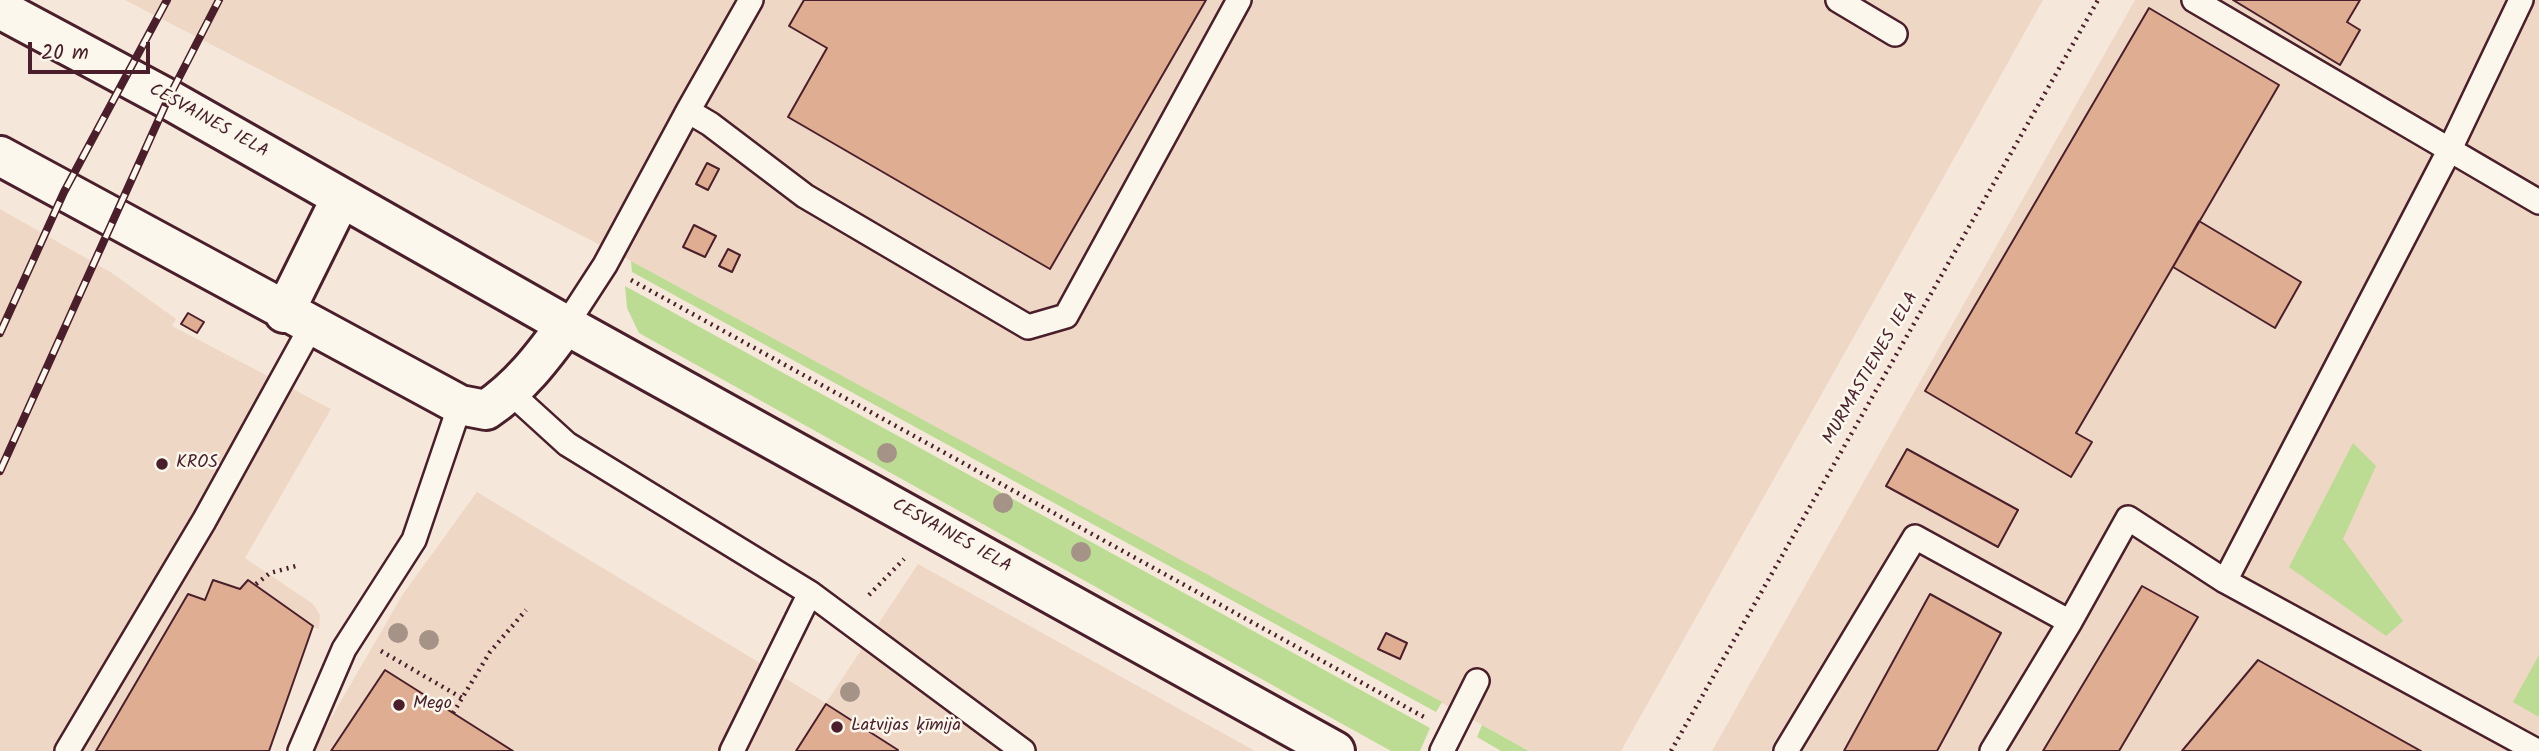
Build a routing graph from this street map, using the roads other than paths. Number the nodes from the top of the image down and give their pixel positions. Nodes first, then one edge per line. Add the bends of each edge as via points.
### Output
1 (751, 0) edge
2 (1239, 0) edge
3 (1838, 0) edge
4 (2194, 0) edge
5 (2521, 0) edge
6 (0, 9) edge
7 (1895, 34) dead end
8 (688, 111) junction
9 (2449, 151) junction
10 (0, 156) edge
11 (341, 198) junction
12 (2539, 202) edge
13 (297, 320) junction
14 (566, 325) junction
15 (511, 393) junction
16 (460, 405) junction
17 (2225, 581) junction
18 (810, 593) junction
19 (2070, 622) junction
20 (1477, 681) dead end
21 (1012, 748) edge
22 (67, 751) edge
23 (300, 751) edge
24 (733, 751) edge
25 (1335, 751) edge
26 (1442, 751) edge
27 (1786, 751) edge
28 (1992, 751) edge
29 (2537, 751) edge

1 - 8 lane
2 - 8 lane via 1066,316 1028,327 805,196
3 - 7 lane
4 - 9 lane
5 - 9 lane
6 - 11 street, CESVAINES IELA
8 - 14 lane via 605,265
9 - 12 lane
9 - 17 lane
10 - 13 street
11 - 13 street
11 - 14 street, CESVAINES IELA
13 - 16 street
13 - 22 lane via 204,521
14 - 15 street
14 - 25 street, CESVAINES IELA
15 - 16 street via 486,410
15 - 18 lane via 567,444
16 - 23 lane via 414,540 344,649
17 - 19 lane via 2128,518
17 - 29 lane
18 - 21 lane
18 - 24 lane
19 - 27 lane via 1916,537
19 - 28 lane
20 - 26 lane

